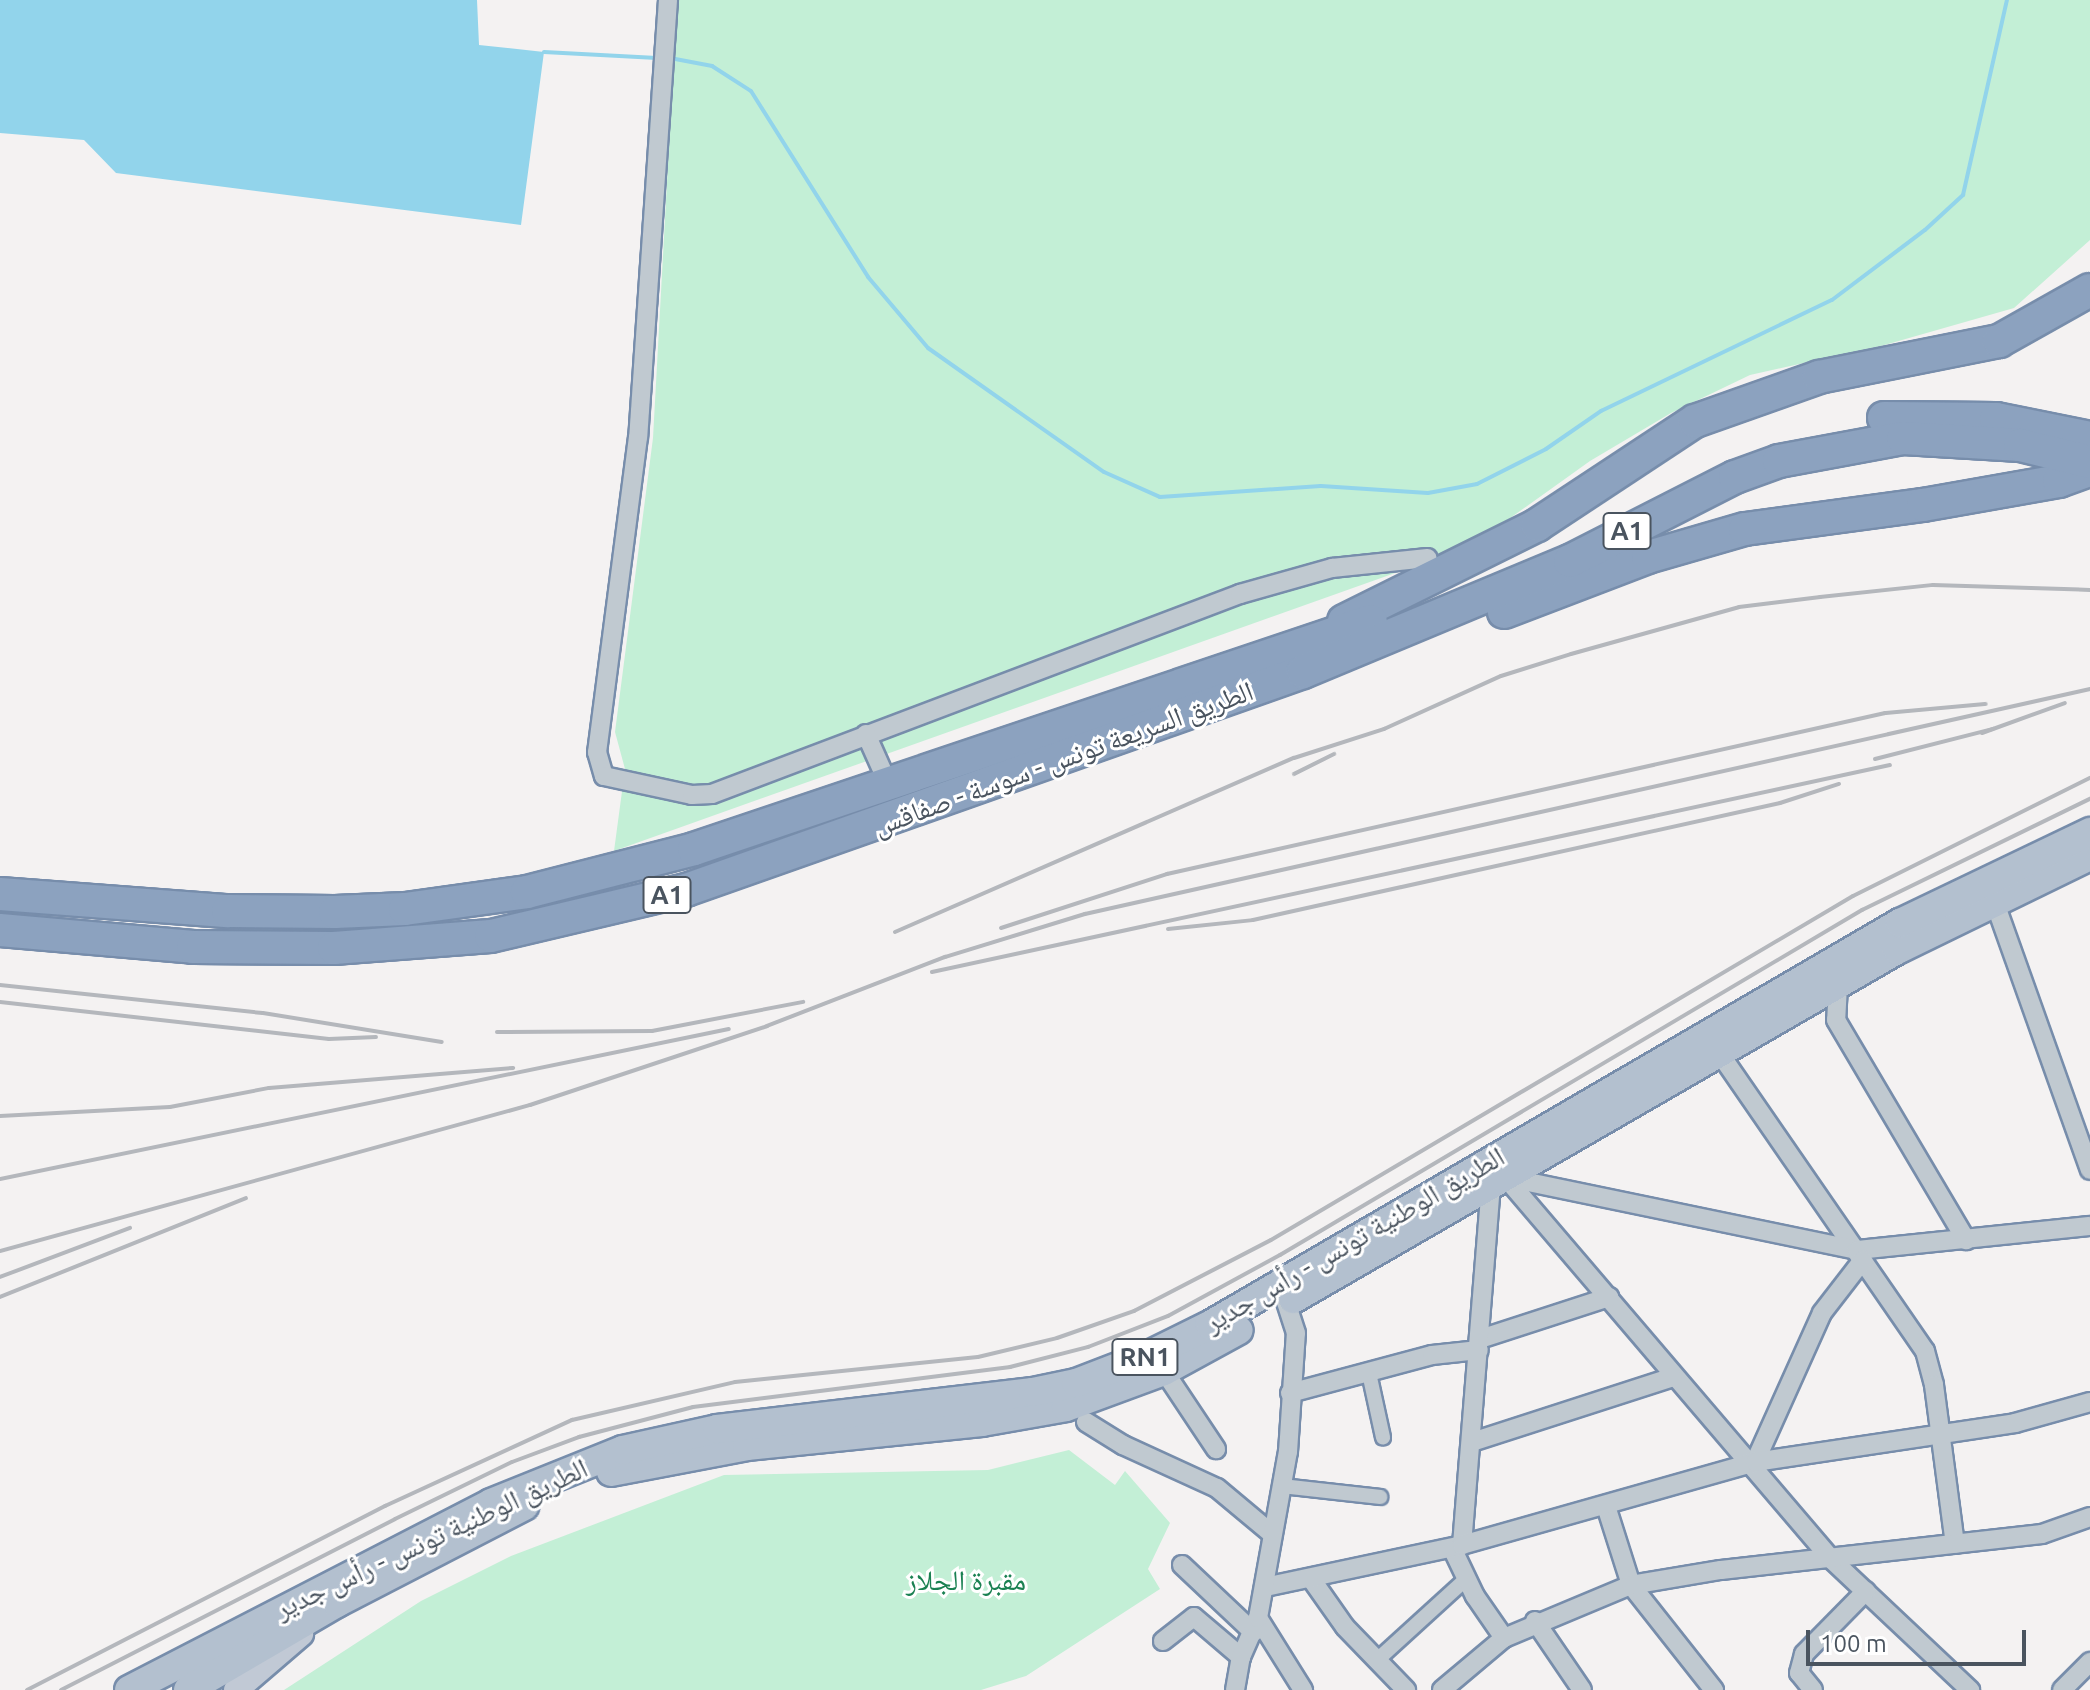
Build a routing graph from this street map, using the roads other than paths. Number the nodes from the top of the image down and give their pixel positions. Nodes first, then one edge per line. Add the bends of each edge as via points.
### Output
1 (668, 0) edge
2 (2090, 290) edge
3 (1959, 428) junction
4 (2090, 438) edge
5 (2090, 462) edge
6 (2090, 470) edge
7 (1427, 558) dead end
8 (1305, 657) junction
9 (866, 734) junction
10 (887, 781) junction
11 (2090, 832) edge
12 (2090, 856) edge
13 (1990, 889) junction
14 (0, 894) edge
15 (0, 930) edge
16 (1838, 985) junction
17 (1718, 1051) junction
18 (2090, 1170) edge
19 (1496, 1173) junction
20 (2090, 1226) edge
21 (1966, 1240) junction
22 (1860, 1255) junction
23 (1609, 1297) junction
24 (1286, 1303) junction
25 (1479, 1344) junction
26 (1164, 1371) junction
27 (1369, 1373) junction
28 (1673, 1377) junction
29 (1290, 1393) junction
30 (2090, 1402) edge
31 (1086, 1422) dead end
32 (1938, 1434) junction
33 (1383, 1437) dead end
34 (1472, 1442) junction
35 (1216, 1449) dead end
36 (1752, 1463) junction
37 (1282, 1486) junction
38 (1380, 1497) dead end
39 (1606, 1506) junction
40 (2090, 1517) edge
41 (1272, 1534) junction
42 (1955, 1544) junction
43 (1457, 1546) junction
44 (1832, 1560) junction
45 (1182, 1565) dead end
46 (1466, 1579) junction
47 (1312, 1580) junction
48 (1631, 1585) junction
49 (1265, 1587) junction
50 (1866, 1591) junction
51 (337, 1603) junction
52 (1535, 1621) junction
53 (1256, 1625) junction
54 (1504, 1638) junction
55 (1163, 1641) dead end
56 (1241, 1657) junction
57 (1376, 1661) junction
58 (2090, 1662) edge
59 (1237, 1689) edge
60 (129, 1690) edge
61 (188, 1690) edge
62 (236, 1690) edge
63 (1303, 1690) edge
64 (1406, 1690) edge
65 (1442, 1690) edge
66 (1582, 1690) edge
67 (1714, 1690) edge
68 (1813, 1690) edge
69 (1970, 1690) edge
70 (2062, 1690) edge

1 - 9 street via 638,437 598,769 613,780 701,796
2 - 8 highway via 1999,341 1819,377 1695,421 1537,525 1389,595
3 - 4 highway, الطريق السريعة تونس - سوسة - صفاقس / A1
3 - 5 highway, الطريق السريعة تونس - سوسة - صفاقس / A1
3 - 8 highway, الطريق السريعة تونس - سوسة - صفاقس / A1 via 1779,461 1735,477 1570,561
6 - 8 highway via 2059,481 1923,505 1745,529 1648,557 1397,652 1333,670
7 - 9 street via 1332,568 1240,594
8 - 10 highway, الطريق السريعة تونس - سوسة - صفاقس / A1
8 - 15 highway, الطريق السريعة تونس - سوسة - صفاقس / A1 via 686,890 491,936 334,948 193,947
9 - 10 street
10 - 14 highway, الطريق السريعة تونس - سوسة - صفاقس / A1 via 630,867 527,892 405,909 228,911
11 - 13 main road, الطريق الوطنية تونس - رأس جدير / RN1
12 - 13 main road, الطريق الوطنية تونس - رأس جدير / RN1
13 - 16 main road, الطريق الوطنية تونس - رأس جدير / RN1
13 - 18 street
13 - 19 main road, الطريق الوطنية تونس - رأس جدير / RN1
16 - 17 main road, الطريق الوطنية تونس - رأس جدير / RN1
16 - 21 street via 1836,1020
17 - 19 main road, الطريق الوطنية تونس - رأس جدير / RN1
17 - 22 street
19 - 22 street
19 - 23 street
19 - 24 main road, الطريق الوطنية تونس - رأس جدير / RN1
19 - 25 street
19 - 60 main road, الطريق الوطنية تونس - رأس جدير / RN1 via 1151,1354 1076,1383 717,1429 623,1450 491,1503
20 - 21 street
21 - 22 street
22 - 32 street via 1925,1351
22 - 36 street via 1822,1313
23 - 25 street
23 - 28 street
24 - 26 main road, الطريق الوطنية تونس - رأس جدير / RN1
24 - 29 street via 1296,1333
25 - 27 street
25 - 34 street
26 - 35 street
26 - 51 main road, الطريق الوطنية تونس - رأس جدير / RN1 via 1066,1407 1025,1416 747,1446 621,1468 519,1508
27 - 29 street
27 - 33 street
28 - 34 street
28 - 36 street
29 - 37 street
30 - 32 street via 2027,1421
31 - 41 street via 1217,1488
32 - 36 street
32 - 42 street
34 - 43 street
36 - 39 street
36 - 44 street
37 - 38 street
37 - 41 street
39 - 43 street
39 - 48 street
40 - 42 street via 2042,1534
41 - 49 street
42 - 44 street
43 - 46 street
43 - 47 street
44 - 48 street
44 - 50 street
45 - 53 street
46 - 54 street
46 - 57 street
47 - 49 street
47 - 57 street
48 - 52 street
48 - 67 street
49 - 53 street
50 - 68 street via 1804,1654 1799,1673
50 - 69 street
51 - 61 main road, الطريق الوطنية تونس - رأس جدير / RN1
51 - 62 main road
52 - 54 street
52 - 66 street
53 - 56 street
53 - 63 street
54 - 65 street
55 - 56 street via 1194,1617
56 - 59 street
57 - 64 street
58 - 70 street

